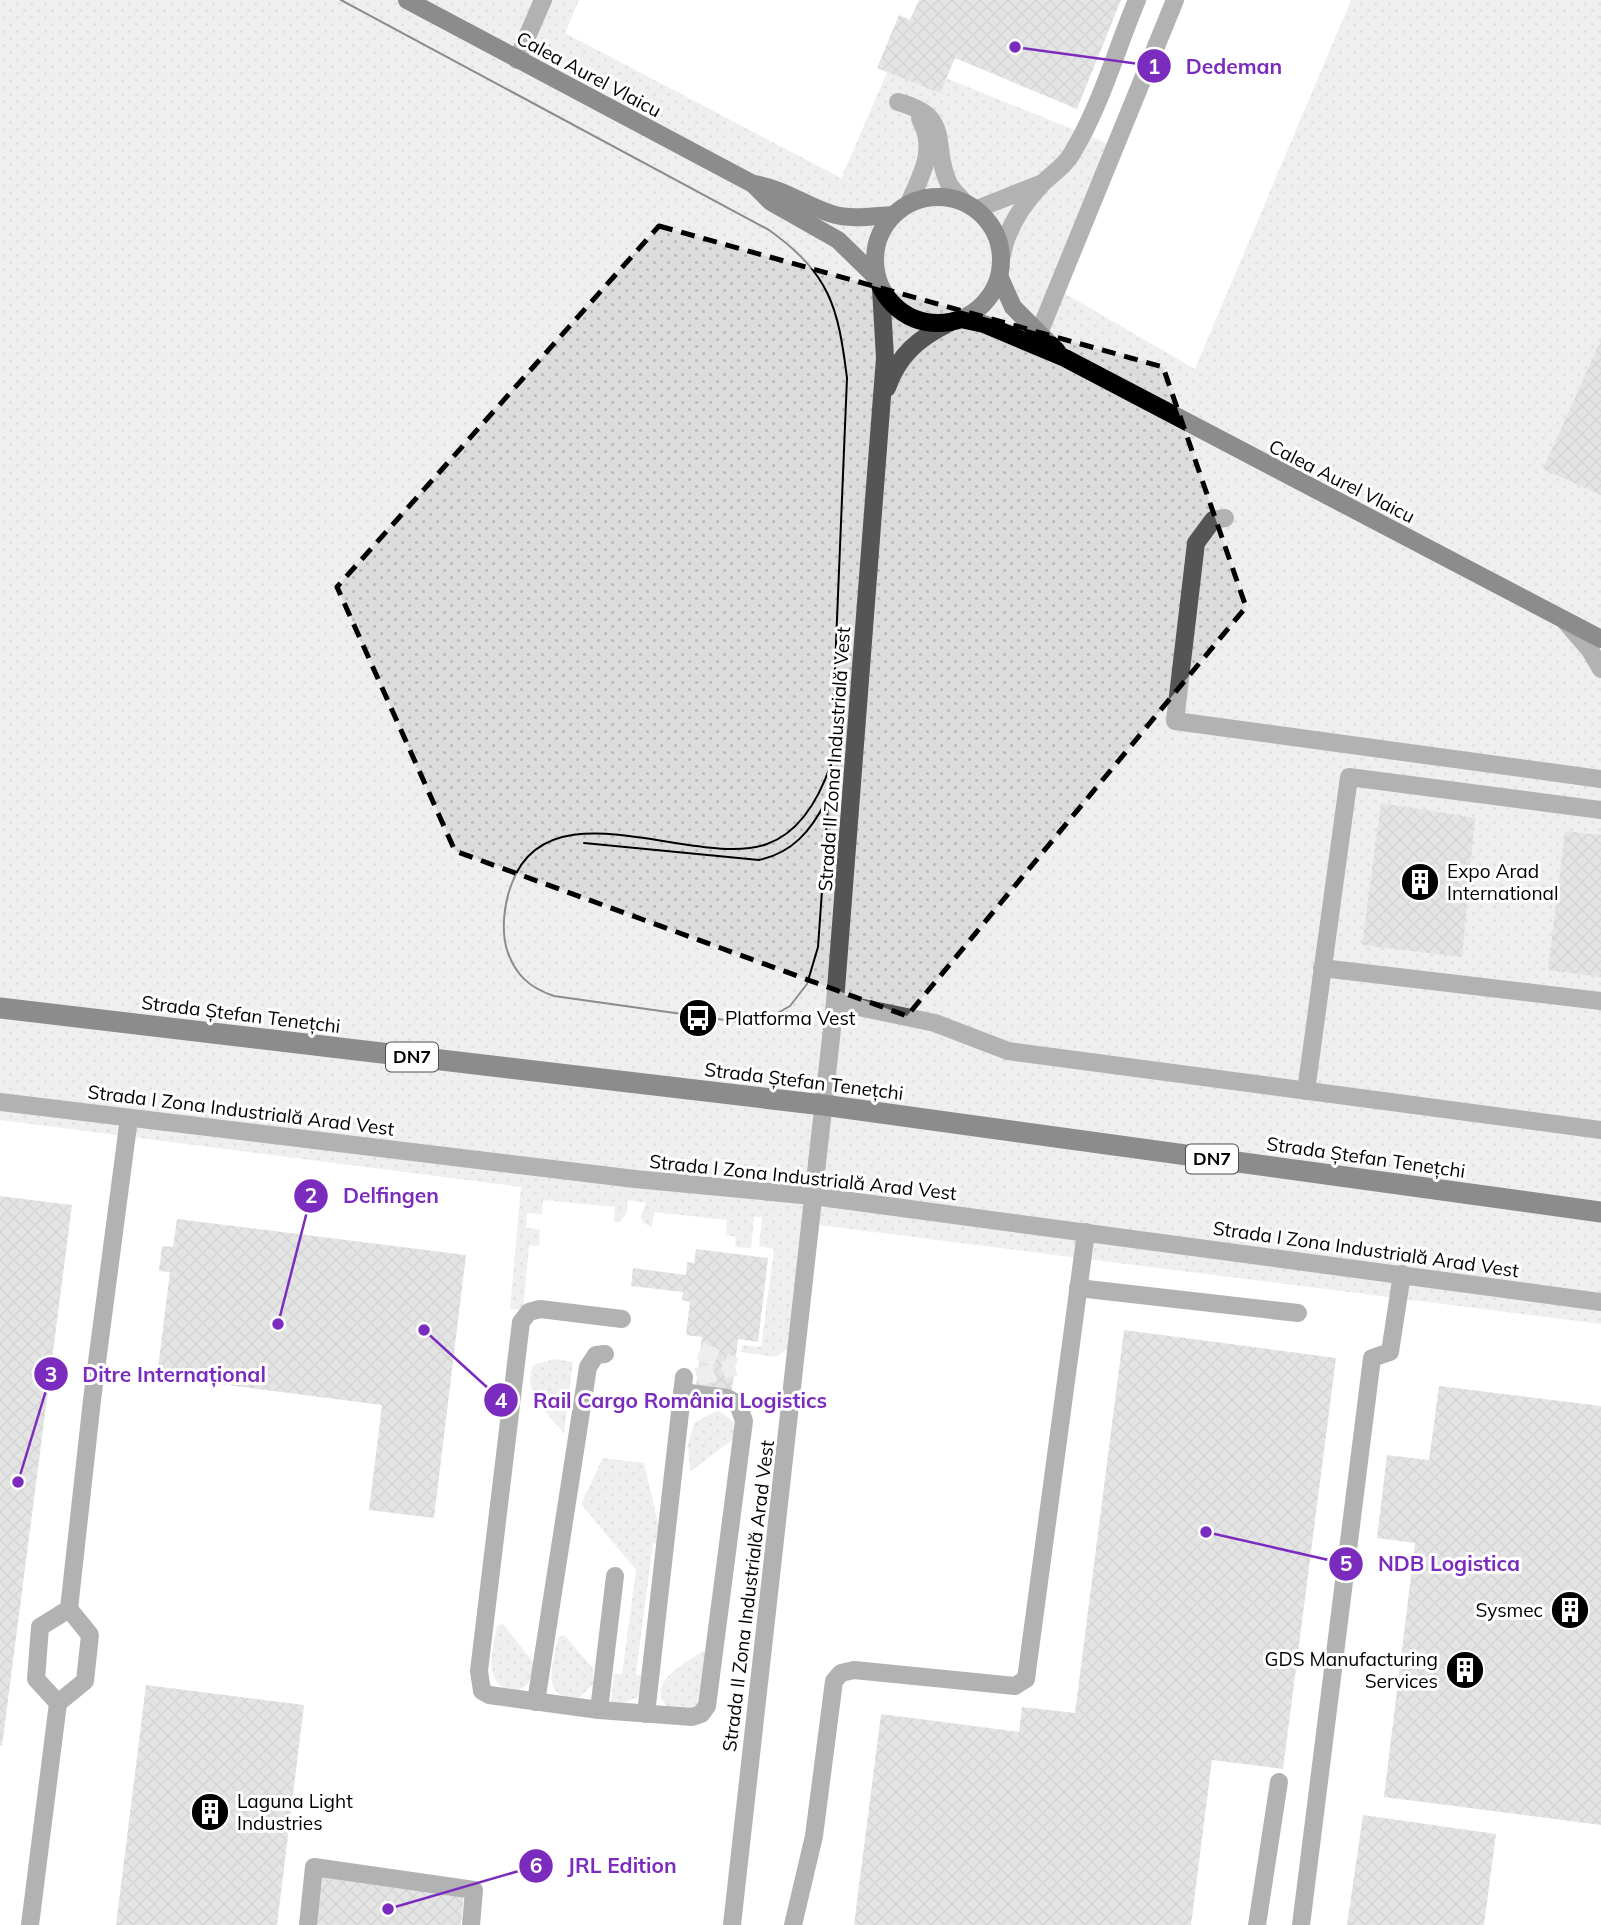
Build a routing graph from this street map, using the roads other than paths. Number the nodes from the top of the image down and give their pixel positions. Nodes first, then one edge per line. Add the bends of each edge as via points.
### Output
1 (407, 0) edge
2 (543, 0) edge
3 (1137, 0) edge
4 (1175, 0) edge
5 (517, 60) junction
6 (1043, 183) junction
7 (753, 184) junction
8 (909, 203) junction
9 (970, 206) junction
10 (893, 215) junction
11 (1002, 255) junction
12 (1000, 278) junction
13 (879, 283) junction
14 (955, 321) junction
15 (1039, 333) junction
16 (1065, 358) junction
17 (879, 415) junction
18 (1225, 518) dead end
19 (1565, 621) junction
20 (1601, 639) edge
21 (1601, 669) edge
22 (1601, 779) edge
23 (1601, 810) edge
24 (1322, 968) junction
25 (1601, 1001) edge
26 (835, 1002) junction
27 (0, 1008) edge
28 (1306, 1091) junction
29 (0, 1102) edge
30 (823, 1105) junction
31 (128, 1118) junction
32 (1601, 1130) edge
33 (813, 1196) junction
34 (1601, 1212) edge
35 (1086, 1232) junction
36 (1402, 1275) junction
37 (1078, 1288) junction
38 (1601, 1302) edge
39 (1298, 1313) dead end
40 (622, 1319) dead end
41 (605, 1354) dead end
42 (615, 1576) dead end
43 (69, 1609) junction
44 (536, 1702) junction
45 (58, 1703) junction
46 (598, 1710) junction
47 (646, 1714) junction
48 (1279, 1782) dead end
49 (30, 1925) edge
50 (308, 1925) edge
51 (471, 1925) edge
52 (732, 1925) edge
53 (793, 1925) edge
54 (1257, 1925) edge
55 (1301, 1925) edge

1 - 5 main road, Calea Aurel Vlaicu
2 - 5 street
3 - 6 street via 1080,139 1063,168
4 - 15 street
5 - 7 main road, Calea Aurel Vlaicu
6 - 9 street
6 - 11 street via 1014,220
7 - 10 main road, Calea Aurel Vlaicu via 777,188 831,214 854,218
7 - 13 main road, Calea Aurel Vlaicu via 771,202 838,240
8 - 9 main road via 936,197
8 - 9 street via 927,164 929,136 921,119 898,102 928,114 936,125 950,186
8 - 10 main road
9 - 11 main road via 996,233
10 - 13 main road via 880,233 874,255
11 - 12 main road
12 - 14 main road via 984,306
12 - 15 main road, Calea Aurel Vlaicu via 1013,307
13 - 14 main road, Calea Aurel Vlaicu via 893,305 908,317 926,323
13 - 17 street, Strada II Zona Industrială Vest via 886,326
14 - 16 main road, Calea Aurel Vlaicu via 984,324
14 - 17 street, Strada II Zona Industrială Vest via 920,337 906,353 892,373
15 - 16 main road, Calea Aurel Vlaicu
16 - 19 main road, Calea Aurel Vlaicu
17 - 26 street, Strada II Zona Industrială Vest
18 - 22 street via 1213,520 1196,543 1175,721
19 - 20 main road, Calea Aurel Vlaicu
19 - 21 street
23 - 24 street via 1349,777
24 - 25 street
24 - 28 street
26 - 28 street via 935,1023 1008,1051
26 - 30 street, Strada II Zona Industrială Vest
27 - 30 highway, Strada Ștefan Tenețchi / DN7
28 - 32 street
29 - 31 street, Strada I Zona Industrială Arad Vest
30 - 33 street, Strada II Zona Industrială Arad Vest
30 - 34 highway, Strada Ștefan Tenețchi / DN7
31 - 33 street, Strada I Zona Industrială Arad Vest
31 - 43 street
33 - 35 street, Strada I Zona Industrială Arad Vest
33 - 52 street, Strada II Zona Industrială Arad Vest
35 - 36 street, Strada I Zona Industrială Arad Vest
35 - 37 street
36 - 38 street, Strada I Zona Industrială Arad Vest
36 - 55 street via 1390,1352 1372,1358
37 - 39 street
37 - 53 street via 1026,1679 1015,1686 841,1672 834,1681 814,1836
40 - 44 street via 540,1310 529,1312 521,1322 479,1684 489,1695
41 - 44 street via 596,1355 588,1367
42 - 46 street
43 - 45 street via 90,1635 85,1681
43 - 45 street via 40,1627 36,1679
44 - 46 street
45 - 49 street
46 - 47 street
47 - 47 street via 692,1717 707,1706 744,1421 738,1404 683,1385
48 - 54 street
50 - 51 street via 314,1867 474,1890

